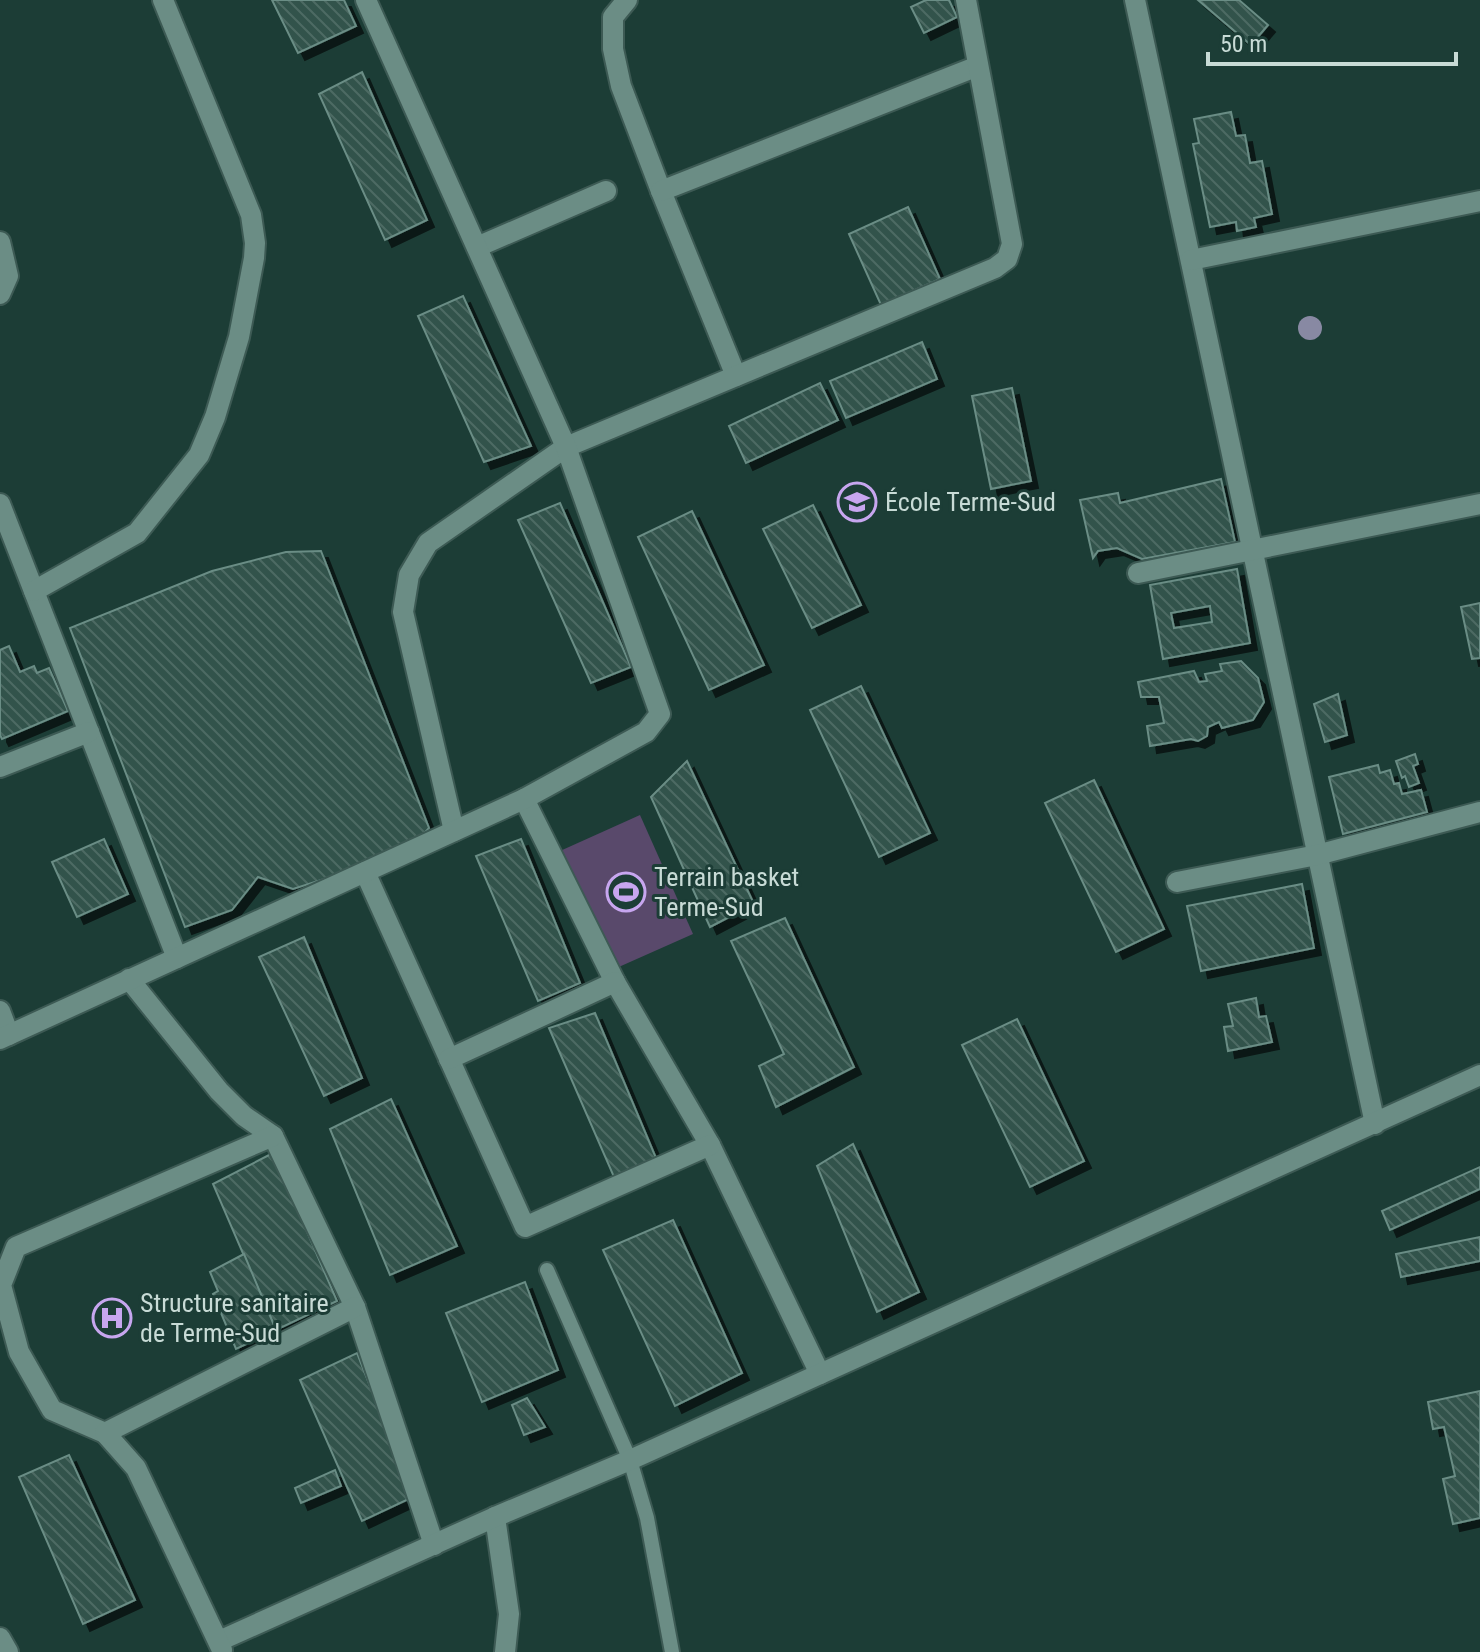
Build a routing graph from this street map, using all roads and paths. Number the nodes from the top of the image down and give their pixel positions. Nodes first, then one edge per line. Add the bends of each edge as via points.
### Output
1 (163, 0) edge
2 (366, 0) edge
3 (627, 0) edge
4 (966, 0) edge
5 (1135, 0) edge
6 (978, 66) junction
7 (606, 191) dead end
8 (661, 191) junction
9 (1480, 201) edge
10 (0, 242) edge
11 (477, 247) junction
12 (1191, 260) junction
13 (0, 294) edge
14 (736, 376) junction
15 (566, 447) junction
16 (0, 504) edge
17 (1480, 504) edge
18 (1253, 550) junction
19 (1138, 573) dead end
20 (34, 591) junction
21 (89, 732) junction
22 (0, 767) edge
23 (524, 799) junction
24 (1480, 812) edge
25 (454, 831) junction
26 (1317, 855) junction
27 (365, 872) junction
28 (1177, 882) dead end
29 (177, 958) junction
30 (129, 979) junction
31 (615, 982) junction
32 (0, 1011) edge
33 (5, 1037) edge
34 (449, 1059) junction
35 (1480, 1075) edge
36 (1375, 1124) junction
37 (273, 1136) junction
38 (710, 1145) junction
39 (547, 1270) dead end
40 (355, 1307) junction
41 (820, 1374) junction
42 (105, 1433) junction
43 (630, 1460) junction
44 (495, 1517) junction
45 (434, 1545) junction
46 (0, 1638) edge
47 (221, 1647) edge
48 (8, 1652) edge
49 (505, 1652) edge
50 (672, 1652) edge

1 - 20 street via 251,215 254,258 239,337 199,455 137,533
2 - 11 street
3 - 8 street via 613,17 613,49 621,86
4 - 6 street
5 - 12 street
6 - 8 street
6 - 14 street via 1012,244 1007,259
7 - 11 street
8 - 14 street
9 - 12 street
10 - 13 street via 8,276
11 - 15 street
12 - 18 street
14 - 15 street
15 - 23 street via 660,714 646,732
15 - 25 street via 428,543 409,575 403,612
16 - 20 street
17 - 18 street
18 - 19 street
18 - 26 street
20 - 21 street
21 - 22 street
21 - 29 street
23 - 25 street
23 - 31 street
24 - 26 street
25 - 27 street
26 - 28 street
26 - 36 street
27 - 29 street
27 - 34 street
29 - 30 street
30 - 33 street
30 - 37 street via 219,1091
31 - 34 street
31 - 38 street
32 - 33 street
34 - 38 street via 525,1227
35 - 36 street
36 - 41 street
37 - 40 street
37 - 42 street via 16,1247 1,1285 19,1352 52,1410
38 - 41 street
39 - 43 lane
40 - 42 street
40 - 45 street
41 - 43 street
42 - 47 street via 136,1468
43 - 44 street
43 - 50 lane via 647,1518
44 - 45 street
44 - 49 street via 509,1614
45 - 47 street
46 - 48 street

